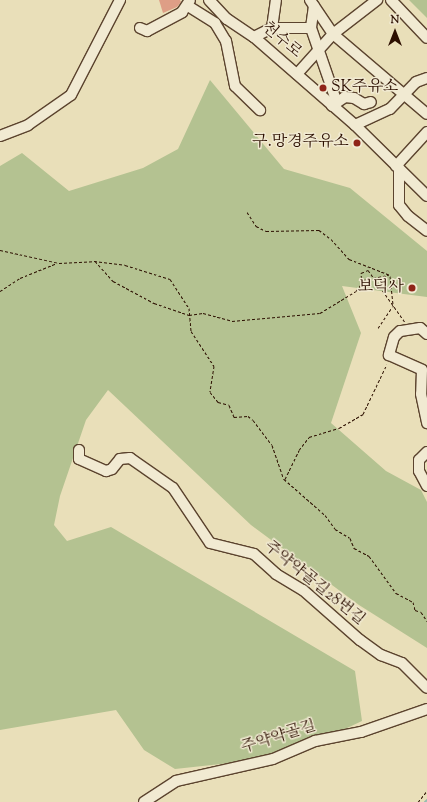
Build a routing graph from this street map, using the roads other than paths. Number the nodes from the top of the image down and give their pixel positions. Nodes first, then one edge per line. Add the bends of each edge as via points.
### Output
1 (120, 0) edge
2 (209, 0) edge
3 (276, 0) edge
4 (377, 0) edge
5 (391, 0) edge
6 (189, 3) edge
7 (312, 3) edge
8 (140, 28) dead end
9 (272, 28) junction
10 (311, 28) junction
11 (333, 34) junction
12 (254, 37) junction
13 (427, 38) edge
14 (319, 48) junction
15 (297, 74) junction
16 (427, 78) edge
17 (406, 94) junction
18 (371, 102) dead end
19 (335, 104) junction
20 (260, 110) dead end
21 (424, 111) edge
22 (355, 124) junction
23 (427, 132) edge
24 (0, 136) edge
25 (398, 167) junction
26 (425, 191) edge
27 (427, 231) edge
28 (427, 334) edge
29 (427, 423) edge
30 (79, 450) dead end
31 (427, 452) edge
32 (427, 486) edge
33 (427, 688) edge
34 (427, 709) edge
35 (144, 802) edge

1 - 24 street via 70,95 28,125
2 - 12 street, 천수로 via 227,19
3 - 9 street
4 - 11 street
5 - 13 street
6 - 8 street via 147,31
6 - 20 street via 215,23 226,41 235,86
7 - 10 street
7 - 11 street
9 - 10 street
9 - 12 street
10 - 14 street
11 - 14 street
11 - 17 street
12 - 15 street, 천수로
14 - 15 street
14 - 19 street
15 - 19 street, 천수로
16 - 17 street via 416,82
17 - 21 street
17 - 22 street via 390,109
18 - 19 street via 364,104 351,96
19 - 22 street, 천수로
22 - 25 street, 천수로
23 - 25 street
25 - 26 street, 천수로
25 - 27 street via 399,204 408,216
28 - 29 street via 420,328 400,331 394,337 389,355 422,370 420,394
30 - 33 street, 주약약골길28번길 via 79,459 106,471 112,469 120,460 130,458 172,488 210,543 254,554 276,574 303,590 360,640 381,655 402,663
31 - 32 street via 419,460 419,471
34 - 35 street, 주약약골길 via 361,732 314,741 273,759 176,781

